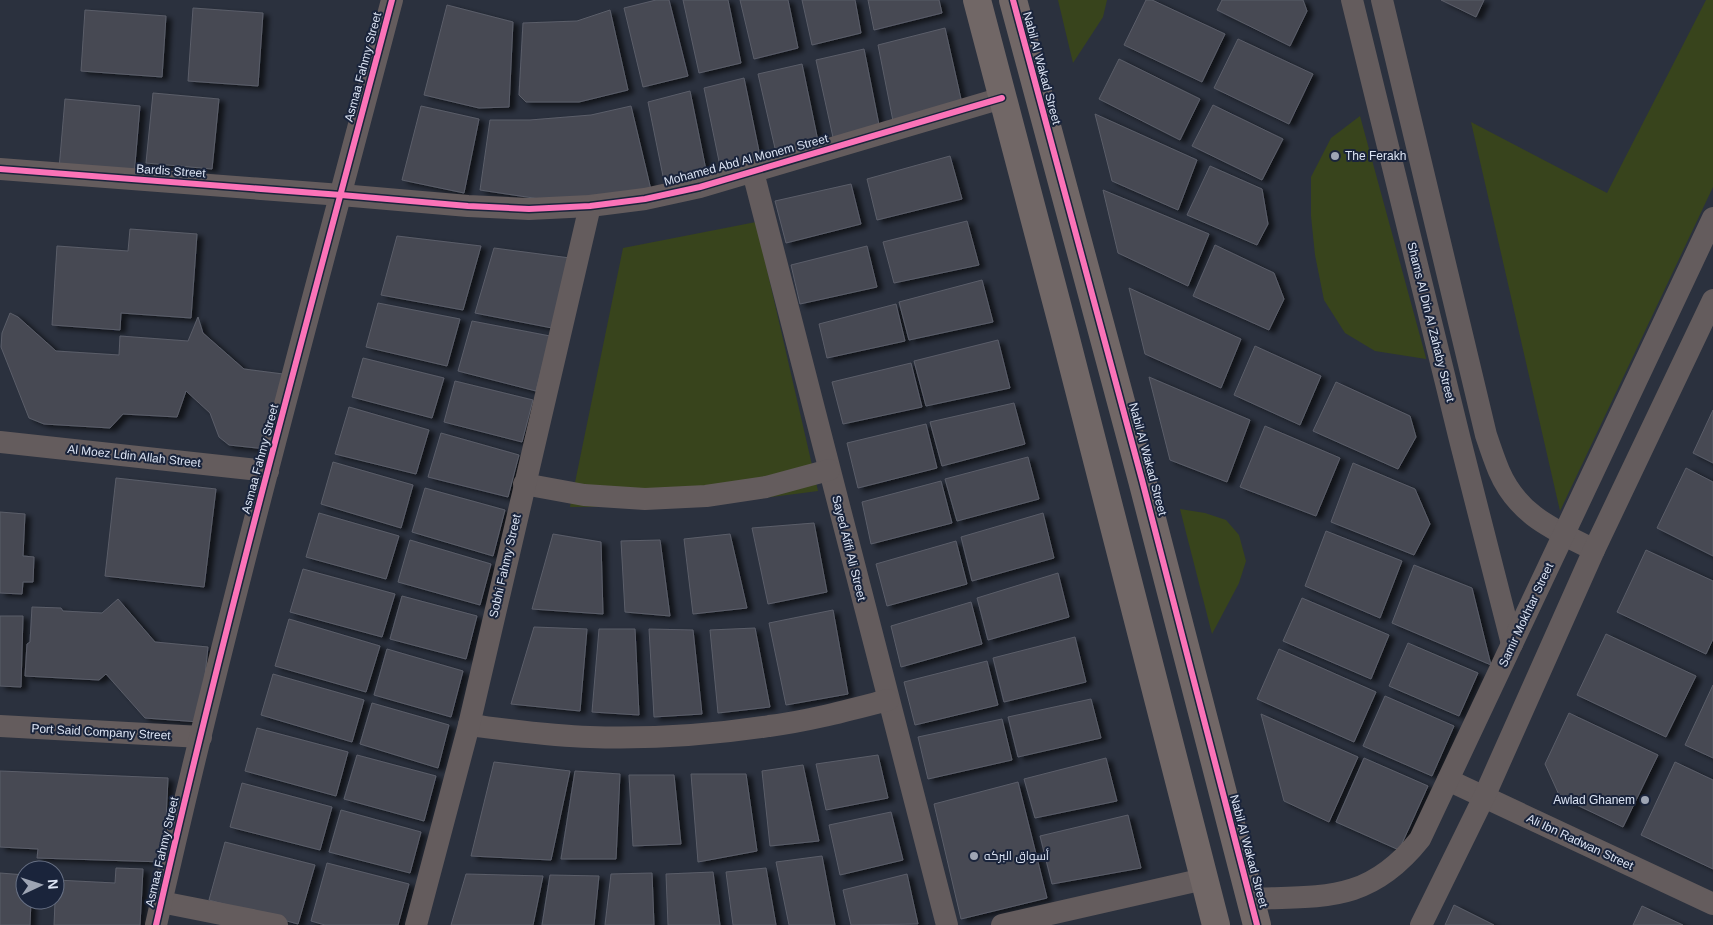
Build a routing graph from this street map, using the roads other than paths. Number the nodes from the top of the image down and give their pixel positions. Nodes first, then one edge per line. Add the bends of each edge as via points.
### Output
1 (392, 0) edge
2 (977, 0) edge
3 (1013, 0) edge
4 (1352, 0) edge
5 (1382, 0) edge
6 (1002, 98) junction
7 (0, 169) edge
8 (753, 172) junction
9 (341, 195) junction
10 (590, 206) junction
11 (1713, 218) edge
12 (1713, 300) edge
13 (1099, 323) junction
14 (1064, 330) junction
15 (1486, 435) junction
16 (1460, 440) junction
17 (0, 442) edge
18 (829, 470) junction
19 (268, 471) junction
20 (524, 484) junction
21 (1564, 535) junction
22 (1594, 550) junction
23 (1512, 644) junction
24 (888, 700) junction
25 (469, 725) junction
26 (0, 726) edge
27 (201, 737) junction
28 (1448, 780) junction
29 (1484, 797) junction
30 (1204, 879) junction
31 (1250, 899) junction
32 (161, 902) junction
33 (1713, 904) edge
34 (156, 925) edge
35 (277, 925) edge
36 (416, 925) edge
37 (947, 925) edge
38 (1002, 925) edge
39 (1216, 925) edge
40 (1257, 925) edge
41 (1421, 925) edge

1 - 9 street, Asmaa Fahmy Street
2 - 6 street
3 - 13 street, Nabil Al Wakad Street
4 - 16 street, Shams Al Din Al Zahaby Street
5 - 15 street
6 - 8 street, Mohamed Abd Al Monem Street
6 - 14 street
7 - 9 street, Bardis Street
8 - 10 street, Mohamed Abd Al Monem Street via 645,199
8 - 18 street, Sayed Afifi Ali Street
9 - 10 street, Mohamed Abd Al Monem Street via 529,209
9 - 19 street, Asmaa Fahmy Street
10 - 20 street, Sobhi Fahmy Street
11 - 21 street, Samir Mokhtar Street
12 - 22 street
13 - 14 street
13 - 31 street, Nabil Al Wakad Street
14 - 30 street
15 - 16 street
15 - 21 street via 1499,471 1517,502 1544,525
16 - 23 street, Shams Al Din Al Zahaby Street
17 - 19 street, Al Moez Ldin Allah Street
18 - 20 street via 766,487 706,496 646,499 584,495
18 - 24 street, Sayed Afifi Ali Street
19 - 27 street, Asmaa Fahmy Street
20 - 25 street, Sobhi Fahmy Street
21 - 22 street
21 - 23 street, Samir Mokhtar Street
22 - 29 street
23 - 28 street, Samir Mokhtar Street
24 - 25 street via 771,726 667,736 590,737
24 - 37 street, Sayed Afifi Ali Street
25 - 36 street, Sobhi Fahmy Street
26 - 27 street, Port Said Company Street
27 - 32 street, Asmaa Fahmy Street
28 - 29 street, Ali Ibn Radwan Street
28 - 31 street, Samir Mokhtar Street via 1420,839 1387,874 1343,893
29 - 33 street, Ali Ibn Radwan Street
29 - 41 street
30 - 38 street
30 - 39 street
31 - 40 street, Nabil Al Wakad Street
32 - 34 street, Asmaa Fahmy Street
32 - 35 street

